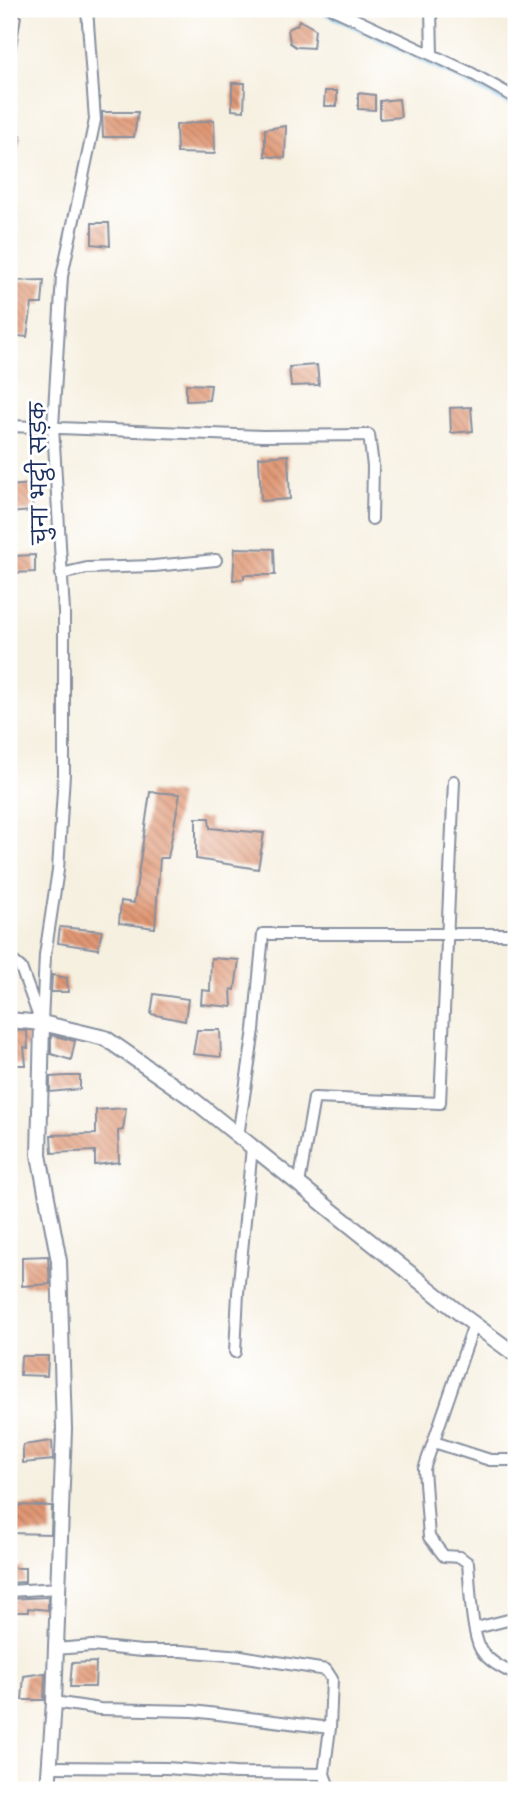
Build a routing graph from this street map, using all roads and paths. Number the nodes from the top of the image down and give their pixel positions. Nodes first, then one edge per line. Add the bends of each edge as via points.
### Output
1 (87, 9) edge
2 (332, 9) edge
3 (431, 9) edge
4 (432, 55) junction
5 (516, 98) edge
6 (9, 426) edge
7 (52, 427) junction
8 (372, 519) dead end
9 (216, 560) dead end
10 (61, 574) junction
11 (454, 781) dead end
12 (516, 934) edge
13 (448, 935) junction
14 (9, 958) edge
15 (9, 1020) edge
16 (42, 1023) junction
17 (238, 1136) junction
18 (252, 1147) junction
19 (299, 1184) junction
20 (474, 1324) junction
21 (235, 1352) dead end
22 (516, 1355) edge
23 (434, 1442) junction
24 (516, 1460) edge
25 (59, 1588) junction
26 (9, 1591) edge
27 (516, 1618) edge
28 (476, 1628) junction
29 (56, 1649) junction
30 (516, 1675) edge
31 (54, 1702) junction
32 (330, 1728) junction
33 (50, 1767) junction
34 (324, 1774) junction
35 (48, 1790) edge
36 (330, 1790) edge

1 - 7 street, चुना भट्ठी सड़क via 95,120 62,276
2 - 4 street
3 - 4 street
4 - 5 street
6 - 7 street
7 - 8 street via 261,436 369,435
7 - 10 street, चुना भट्ठी सड़क
9 - 10 street via 87,568
10 - 16 street, चुना भट्ठी सड़क via 64,774
11 - 13 street
12 - 13 street
13 - 17 street via 263,933
13 - 19 street via 440,1104 314,1098
14 - 16 street via 21,968
15 - 16 street
16 - 17 street via 105,1038
16 - 25 street via 39,1154 59,1261 64,1416
17 - 18 street
18 - 19 street
18 - 21 street
19 - 20 street
20 - 22 street
20 - 23 street
23 - 24 street via 490,1460
23 - 28 street via 424,1469 429,1538 444,1556 460,1557 468,1563
25 - 26 street
25 - 29 street
27 - 28 street
28 - 30 street via 480,1649 492,1662
29 - 31 street
29 - 32 street via 92,1646 181,1651 326,1671 332,1679
31 - 32 street via 100,1709 193,1711
31 - 33 street
32 - 34 street
33 - 34 street
33 - 35 street
34 - 36 street

